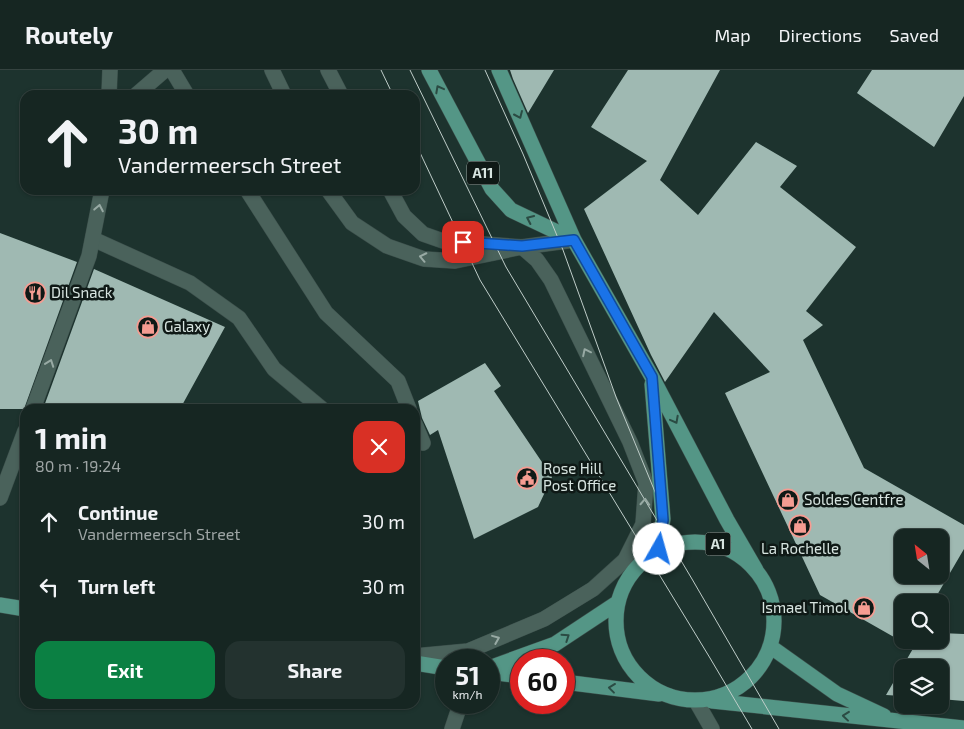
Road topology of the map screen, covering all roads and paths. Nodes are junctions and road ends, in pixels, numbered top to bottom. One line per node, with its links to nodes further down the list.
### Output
1 (110, 70): 8 (street)
2 (165, 70): 9 (street)
3 (172, 70): 10 (street)
4 (272, 70): 11 (street)
5 (328, 70): 12 (street)
6 (429, 70): 18 (main road, A11, one-way to 6)
7 (499, 70): 18 (main road, one-way to 18)
8 (108, 90)
9 (142, 90)
10 (185, 90)
11 (282, 90)
12 (338, 90)
13 (101, 195): 17 (street, one-way to 13)
14 (250, 195): 23 (street)
15 (332, 195): 19 (street, one-way to 15)
16 (393, 195): 19 (street)
17 (93, 239): 21 (street, one-way to 17); 22 (street)
18 (574, 240): 19 (street); 20 (main road)
19 (522, 246): 32 (street, one-way to 19)
20 (652, 377): 26 (main road); 27 (main road, one-way to 27)
21 (35, 404)
22 (316, 404)
23 (407, 404)
24 (20, 444): 25 (street)
25 (0, 498)
26 (659, 549): 27 (main road, A1); 28 (main road, A1)
27 (756, 570): 31 (main road, A1)
28 (617, 603): 34 (main road, one-way to 28); 37 (main road, A1)
29 (0, 605): 30 (main road)
30 (20, 607)
31 (771, 647): 38 (main road, A1); 40 (main road, A1)
32 (420, 656)
33 (420, 663): 35 (main road)
34 (500, 664)
35 (435, 666)
36 (575, 683): 37 (main road, A1, one-way to 36)
37 (661, 694): 38 (main road, A1)
38 (701, 701): 40 (main road, A1, one-way to 38); 43 (street)
39 (456, 714): 42 (street)
40 (894, 721): 41 (main road, A1)
41 (964, 728)
42 (452, 729)
43 (712, 729)

